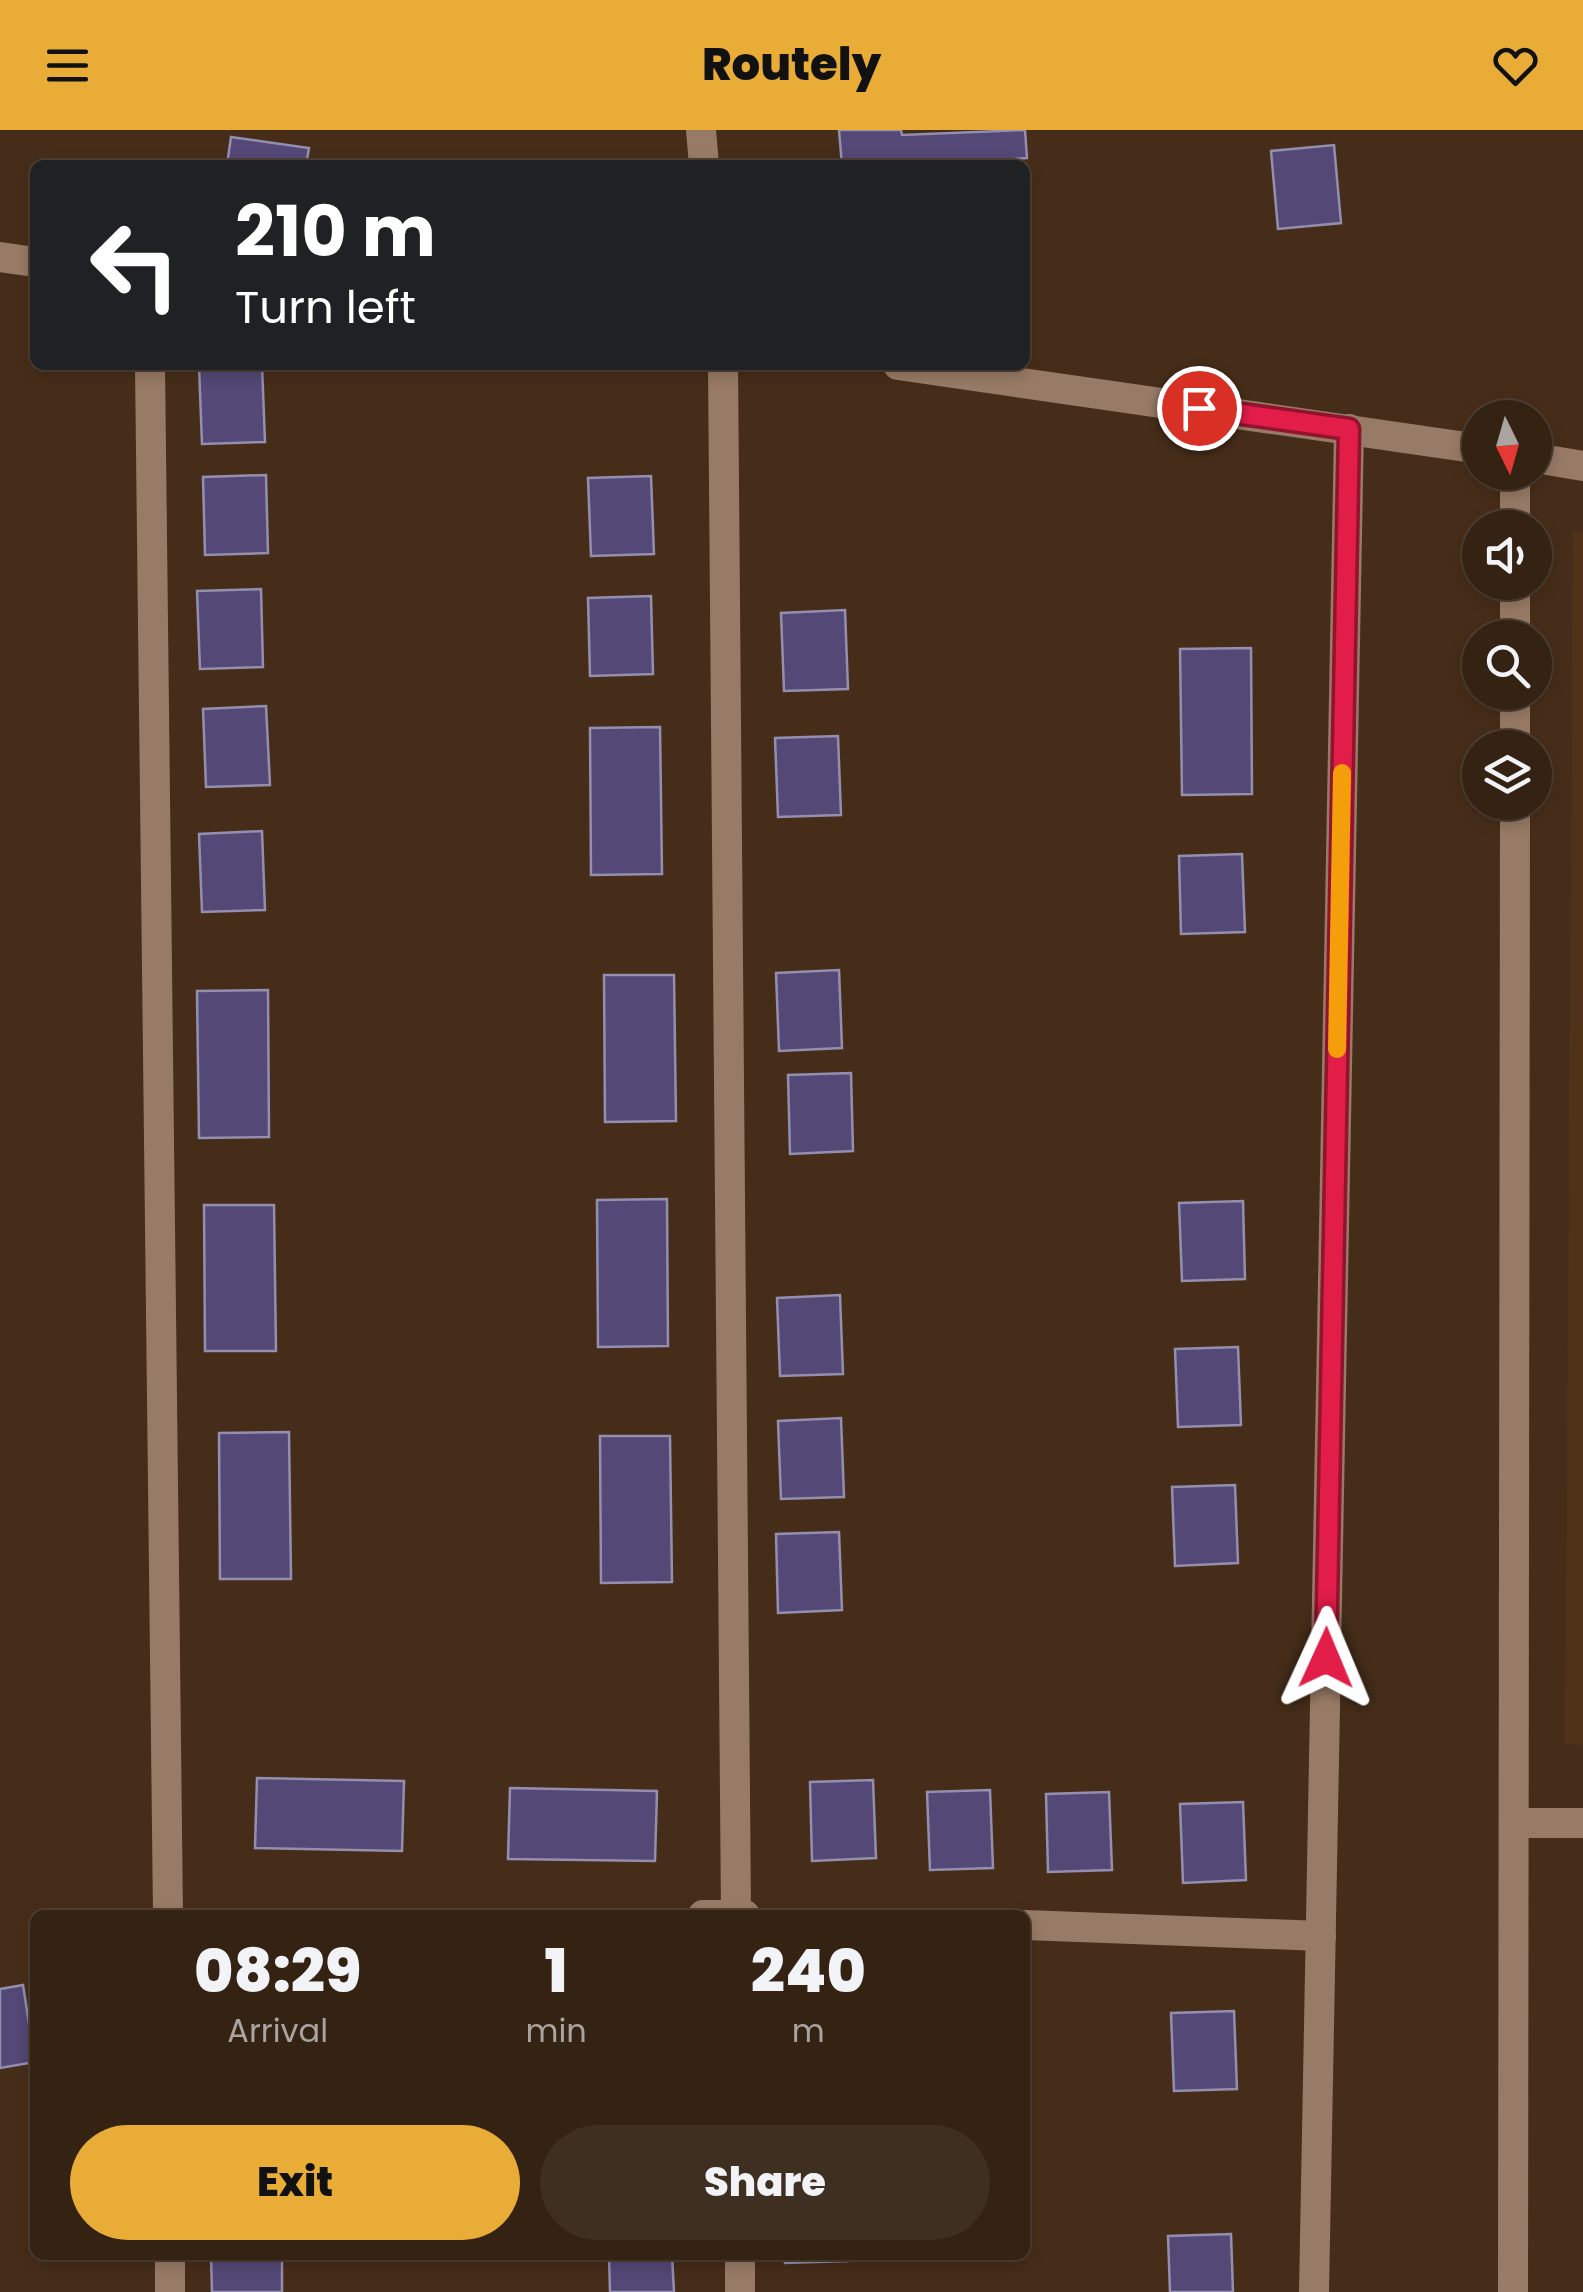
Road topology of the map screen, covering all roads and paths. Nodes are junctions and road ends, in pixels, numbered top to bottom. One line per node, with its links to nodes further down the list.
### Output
1 (701, 130): 2 (street)
2 (704, 160)
3 (0, 257): 4 (street)
4 (30, 261)
5 (150, 370): 15 (street)
6 (723, 370): 16 (street)
7 (933, 370): 8 (street)
8 (1349, 429): 9 (street); 18 (street)
9 (1462, 446)
10 (1552, 461): 11 (street)
11 (1583, 466)
12 (1515, 820): 13 (street)
13 (1514, 1822): 14 (street); 24 (street)
14 (1583, 1822)
15 (168, 1910)
16 (736, 1910)
17 (1030, 1925): 18 (street)
18 (1321, 1936): 23 (street)
19 (170, 2260): 21 (street)
20 (740, 2260): 22 (street)
21 (170, 2292)
22 (740, 2292)
23 (1314, 2292)
24 (1514, 2292)

